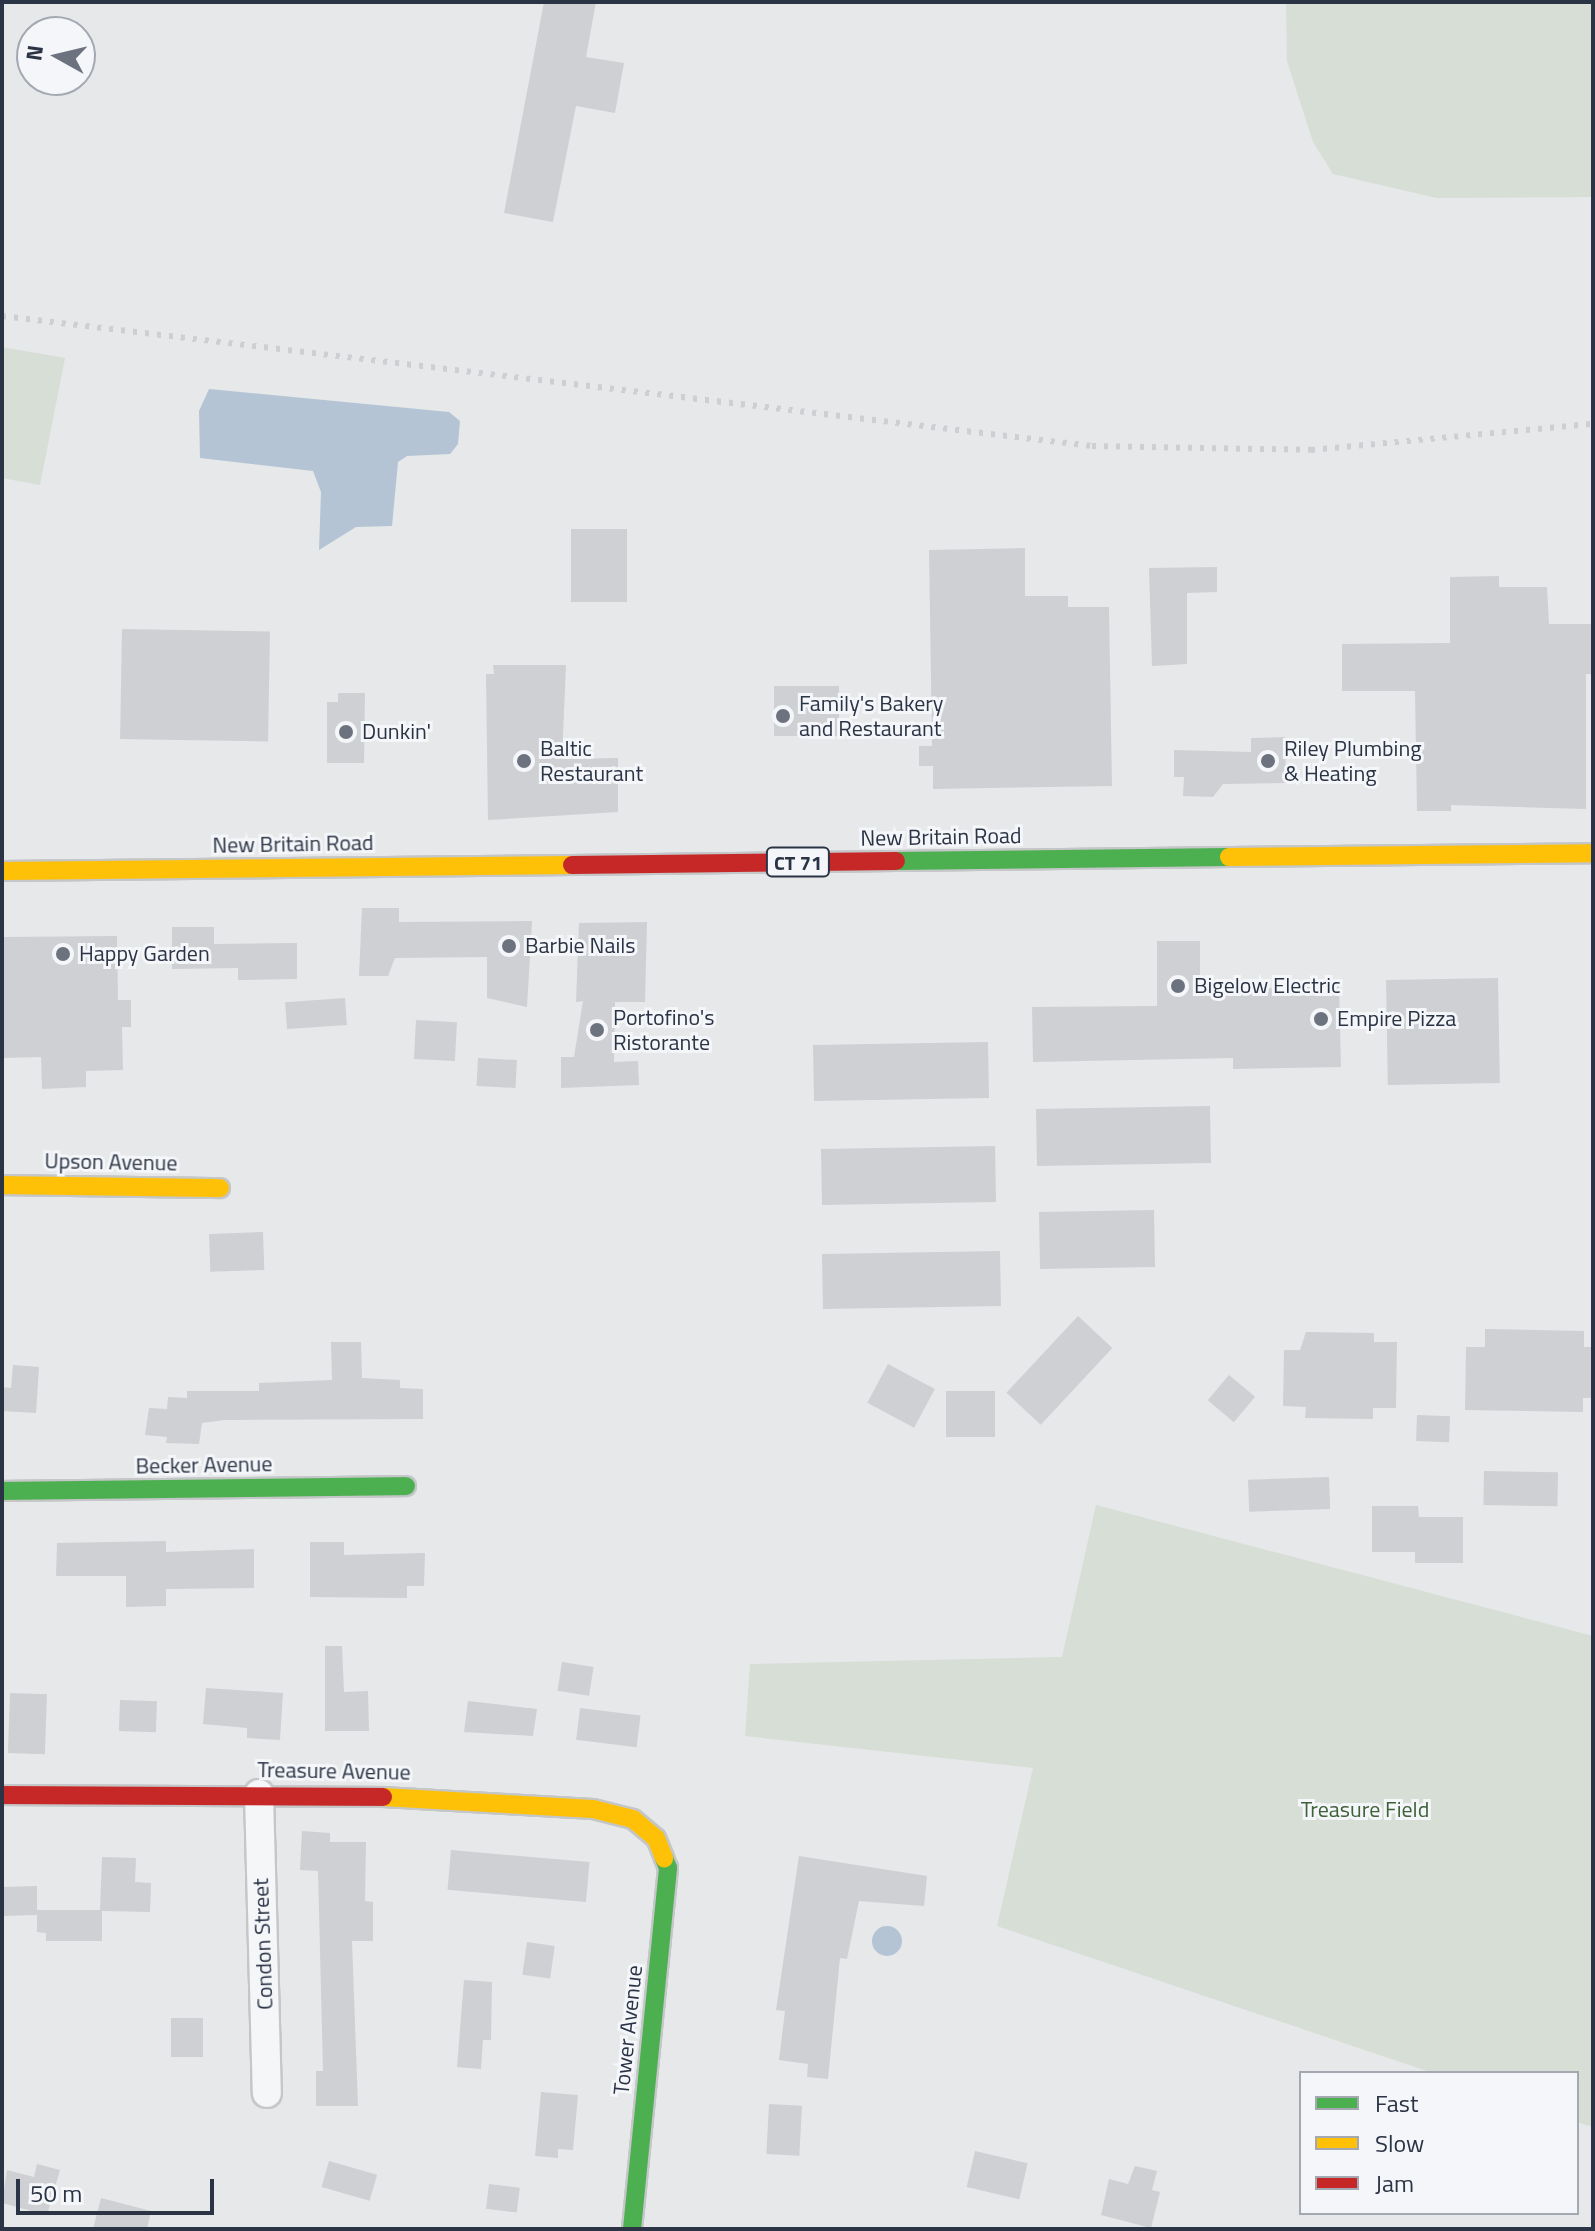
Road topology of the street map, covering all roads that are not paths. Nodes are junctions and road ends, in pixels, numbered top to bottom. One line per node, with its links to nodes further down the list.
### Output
1 (1593, 853): 2 (street, New Britain Road / CT 71)
2 (2, 871)
3 (2, 1185): 4 (street, Upson Avenue)
4 (220, 1188)
5 (406, 1486): 6 (street, Becker Avenue)
6 (2, 1491)
7 (259, 1794): 8 (street, Treasure Avenue); 9 (street, Treasure Avenue); 10 (street, Condon Street)
8 (2, 1795)
9 (656, 1838): 11 (street, Tower Avenue)
10 (267, 2093)
11 (632, 2229)

